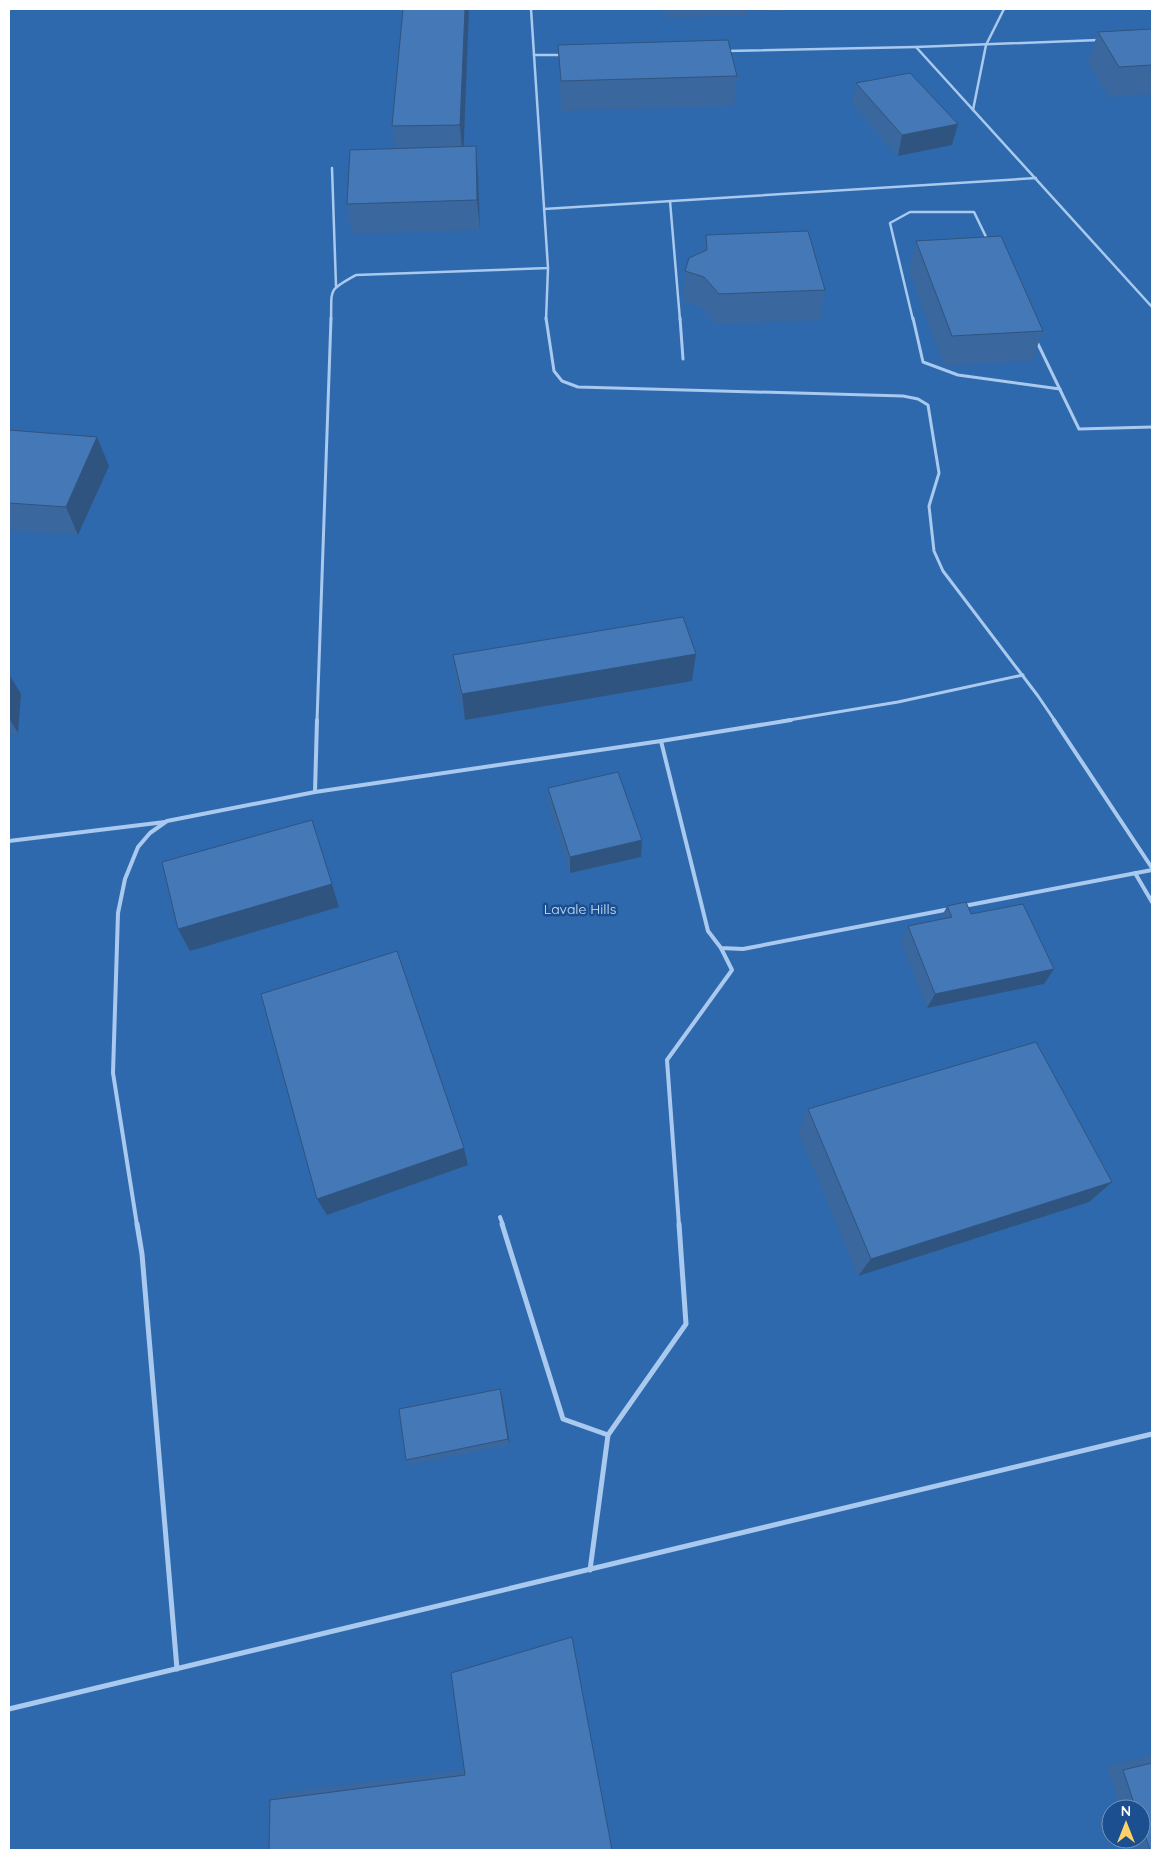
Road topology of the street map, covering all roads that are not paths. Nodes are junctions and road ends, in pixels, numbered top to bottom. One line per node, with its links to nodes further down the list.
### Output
1 (532, 9): 8 (lane)
2 (1004, 9): 4 (lane)
3 (1103, 40): 4 (lane)
4 (986, 45): 5 (lane); 9 (lane)
5 (916, 46): 6 (lane); 9 (lane)
6 (720, 51)
7 (564, 55): 8 (lane)
8 (534, 56): 13 (lane)
9 (973, 110): 11 (lane)
10 (332, 168): 16 (lane)
11 (1036, 178): 12 (lane); 17 (lane)
12 (670, 201): 13 (lane); 19 (lane)
13 (544, 209): 15 (lane)
14 (991, 247): 20 (lane)
15 (548, 268): 16 (lane); 22 (lane)
16 (336, 286): 24 (lane)
17 (1152, 307)
18 (1034, 336): 20 (lane)
19 (683, 359)
20 (1060, 390): 21 (lane)
21 (1152, 427)
22 (1023, 675): 23 (lane); 27 (lane)
23 (661, 741): 24 (lane); 30 (lane)
24 (314, 792): 25 (lane)
25 (167, 821): 26 (lane); 35 (lane)
26 (9, 841)
27 (1152, 869): 28 (lane)
28 (1135, 873): 29 (lane); 30 (lane)
29 (1152, 902)
30 (721, 948): 33 (lane)
31 (500, 1217): 33 (lane)
32 (1152, 1434): 34 (lane)
33 (608, 1436): 34 (lane)
34 (590, 1570): 35 (lane)
35 (177, 1669): 36 (lane)
36 (9, 1709)

